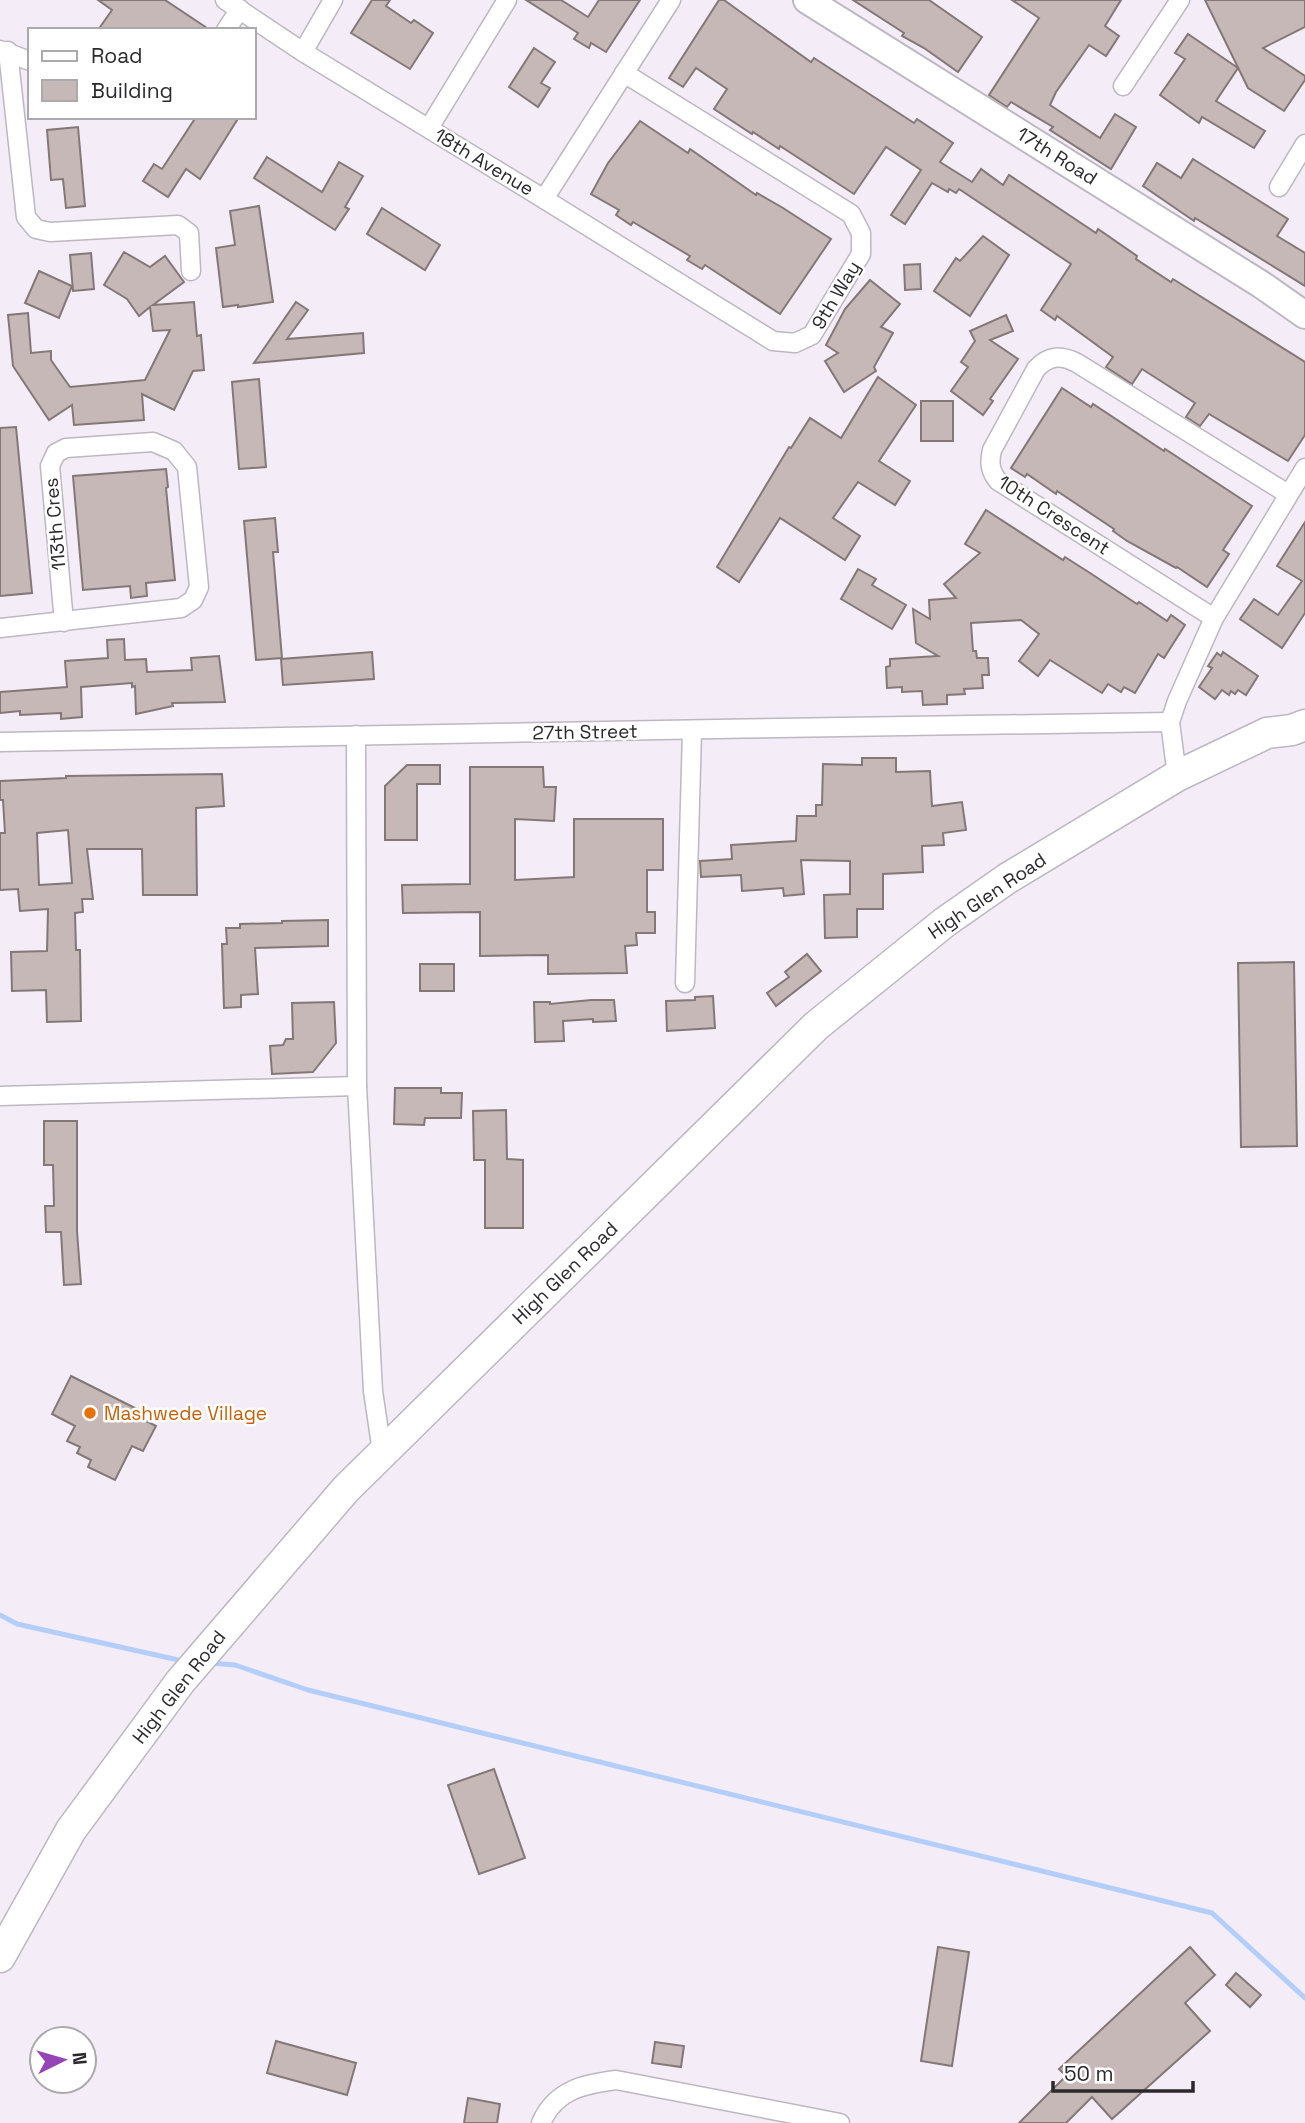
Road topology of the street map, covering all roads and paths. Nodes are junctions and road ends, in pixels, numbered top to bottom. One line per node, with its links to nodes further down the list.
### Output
1 (333, 0): 9 (street)
2 (507, 0): 13 (street)
3 (671, 0): 11 (street, 18th Avenue)
4 (1180, 0): 12 (street)
5 (822, 4): 18 (street, 17th Road)
6 (233, 5): 7 (street); 9 (street, 18th Avenue)
7 (227, 28)
8 (4, 50): 10 (street); 17 (street)
9 (303, 52): 13 (street, 18th Avenue)
10 (28, 60)
11 (624, 73): 16 (street, 18th Avenue); 16 (street, 9th Way)
12 (1123, 86)
13 (429, 128): 16 (street, 18th Avenue)
14 (1305, 144): 15 (street)
15 (1279, 187)
16 (544, 199)
17 (191, 271)
18 (1305, 315)
19 (1305, 468): 20 (street)
20 (1288, 494): 21 (street); 21 (street, 10th Crescent)
21 (1214, 618): 25 (street)
22 (64, 622): 22 (street, 113th Cres); 23 (street)
23 (0, 628)
24 (1305, 705): 28 (main road, High Glen Road)
25 (1170, 722): 27 (street, 27th Street); 31 (street)
26 (1305, 725): 28 (main road, High Glen Road)
27 (692, 731): 29 (street, 27th Street); 32 (street)
28 (1267, 733): 31 (main road, High Glen Road)
29 (356, 735): 30 (street, 27th Street); 33 (street)
30 (0, 742)
31 (1177, 776): 35 (main road, High Glen Road)
32 (685, 983)
33 (357, 1086): 34 (street); 35 (street)
34 (0, 1096)
35 (382, 1452): 36 (main road, High Glen Road)
36 (0, 1957)
37 (541, 2123): 38 (street)
38 (840, 2123)

